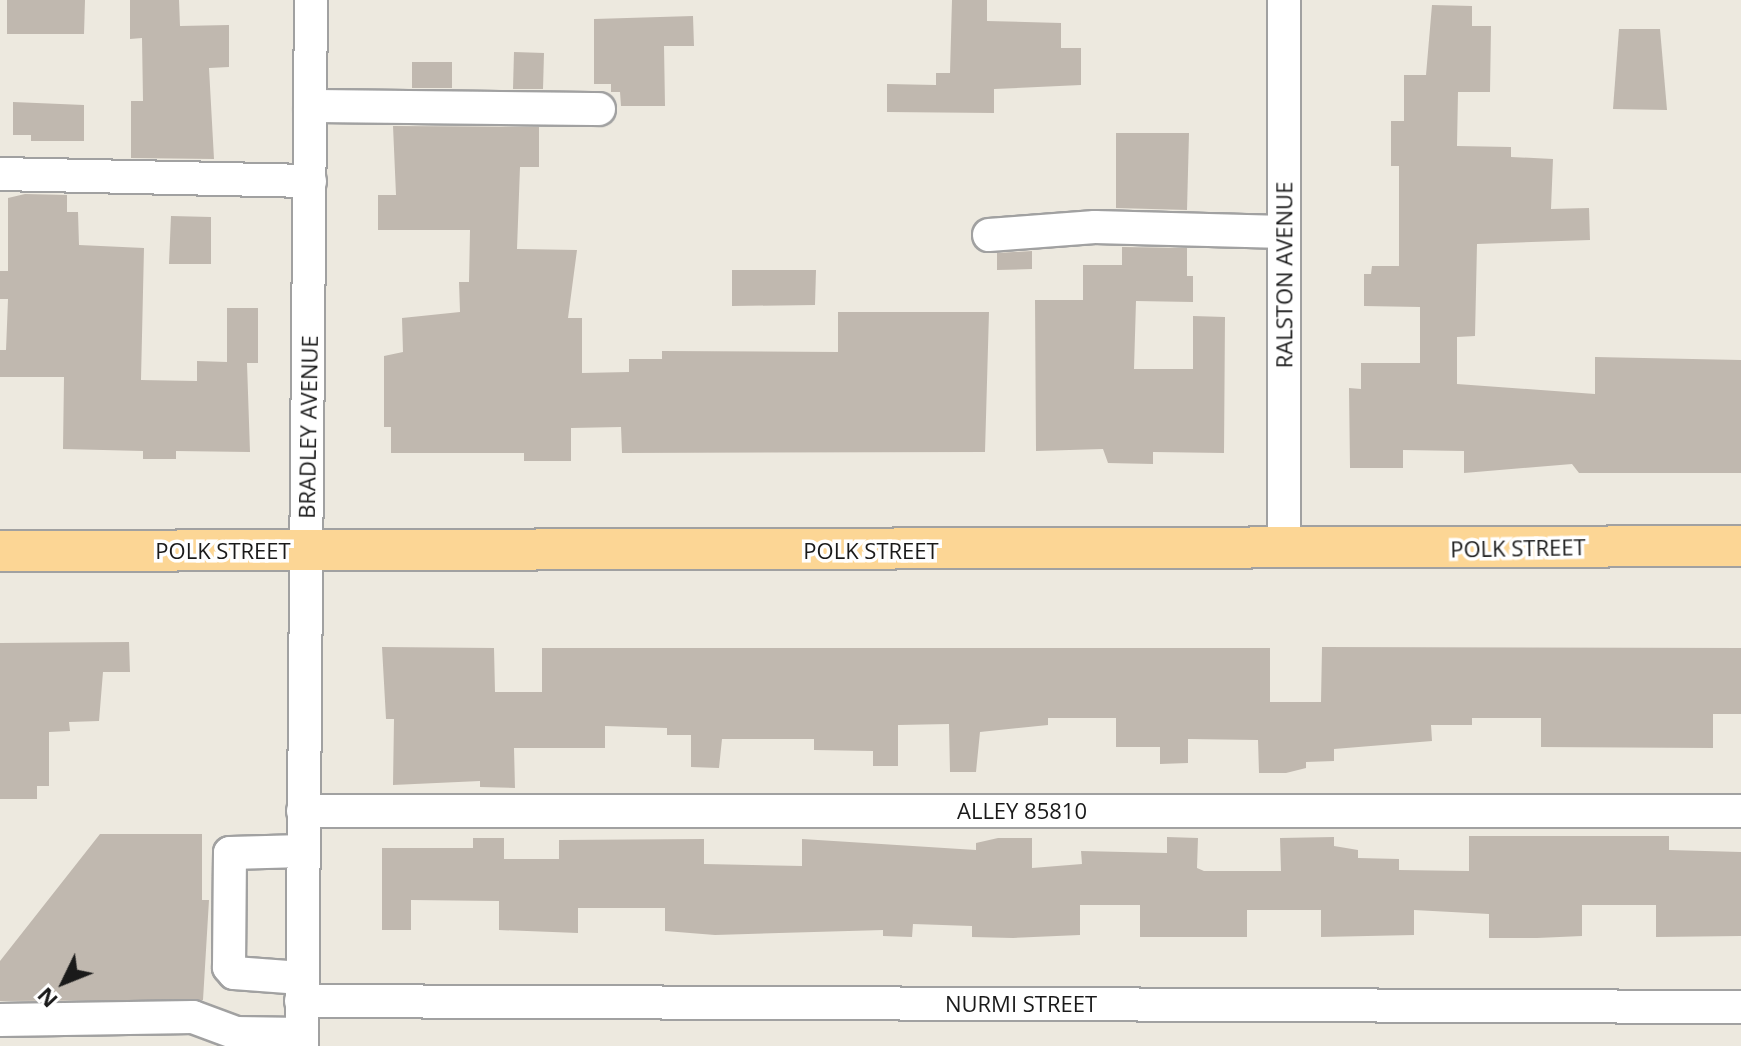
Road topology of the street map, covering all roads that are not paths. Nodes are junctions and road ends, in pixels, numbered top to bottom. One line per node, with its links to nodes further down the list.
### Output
1 (311, 0): 3 (street, BRADLEY AVENUE)
2 (1284, 0): 7 (street, RALSTON AVENUE)
3 (310, 106): 4 (street); 6 (street, BRADLEY AVENUE)
4 (599, 109)
5 (0, 174): 6 (street)
6 (310, 181): 12 (street, BRADLEY AVENUE)
7 (1284, 232): 8 (street); 10 (street, RALSTON AVENUE)
8 (989, 235)
9 (1741, 546): 10 (main road, POLK STREET)
10 (1284, 550): 12 (main road, POLK STREET)
11 (0, 551): 12 (main road, POLK STREET)
12 (306, 552): 13 (street, BRADLEY AVENUE)
13 (303, 811): 14 (street, ALLEY 85810); 15 (street, BRADLEY AVENUE)
14 (1741, 811)
15 (303, 851): 16 (street, BRADLEY AVENUE); 16 (street, NURMI STREET)
16 (301, 990): 17 (street, NURMI STREET); 20 (street, BRADLEY AVENUE)
17 (1741, 1007)
18 (0, 1020): 19 (street)
19 (236, 1039): 20 (street)
20 (302, 1040)

